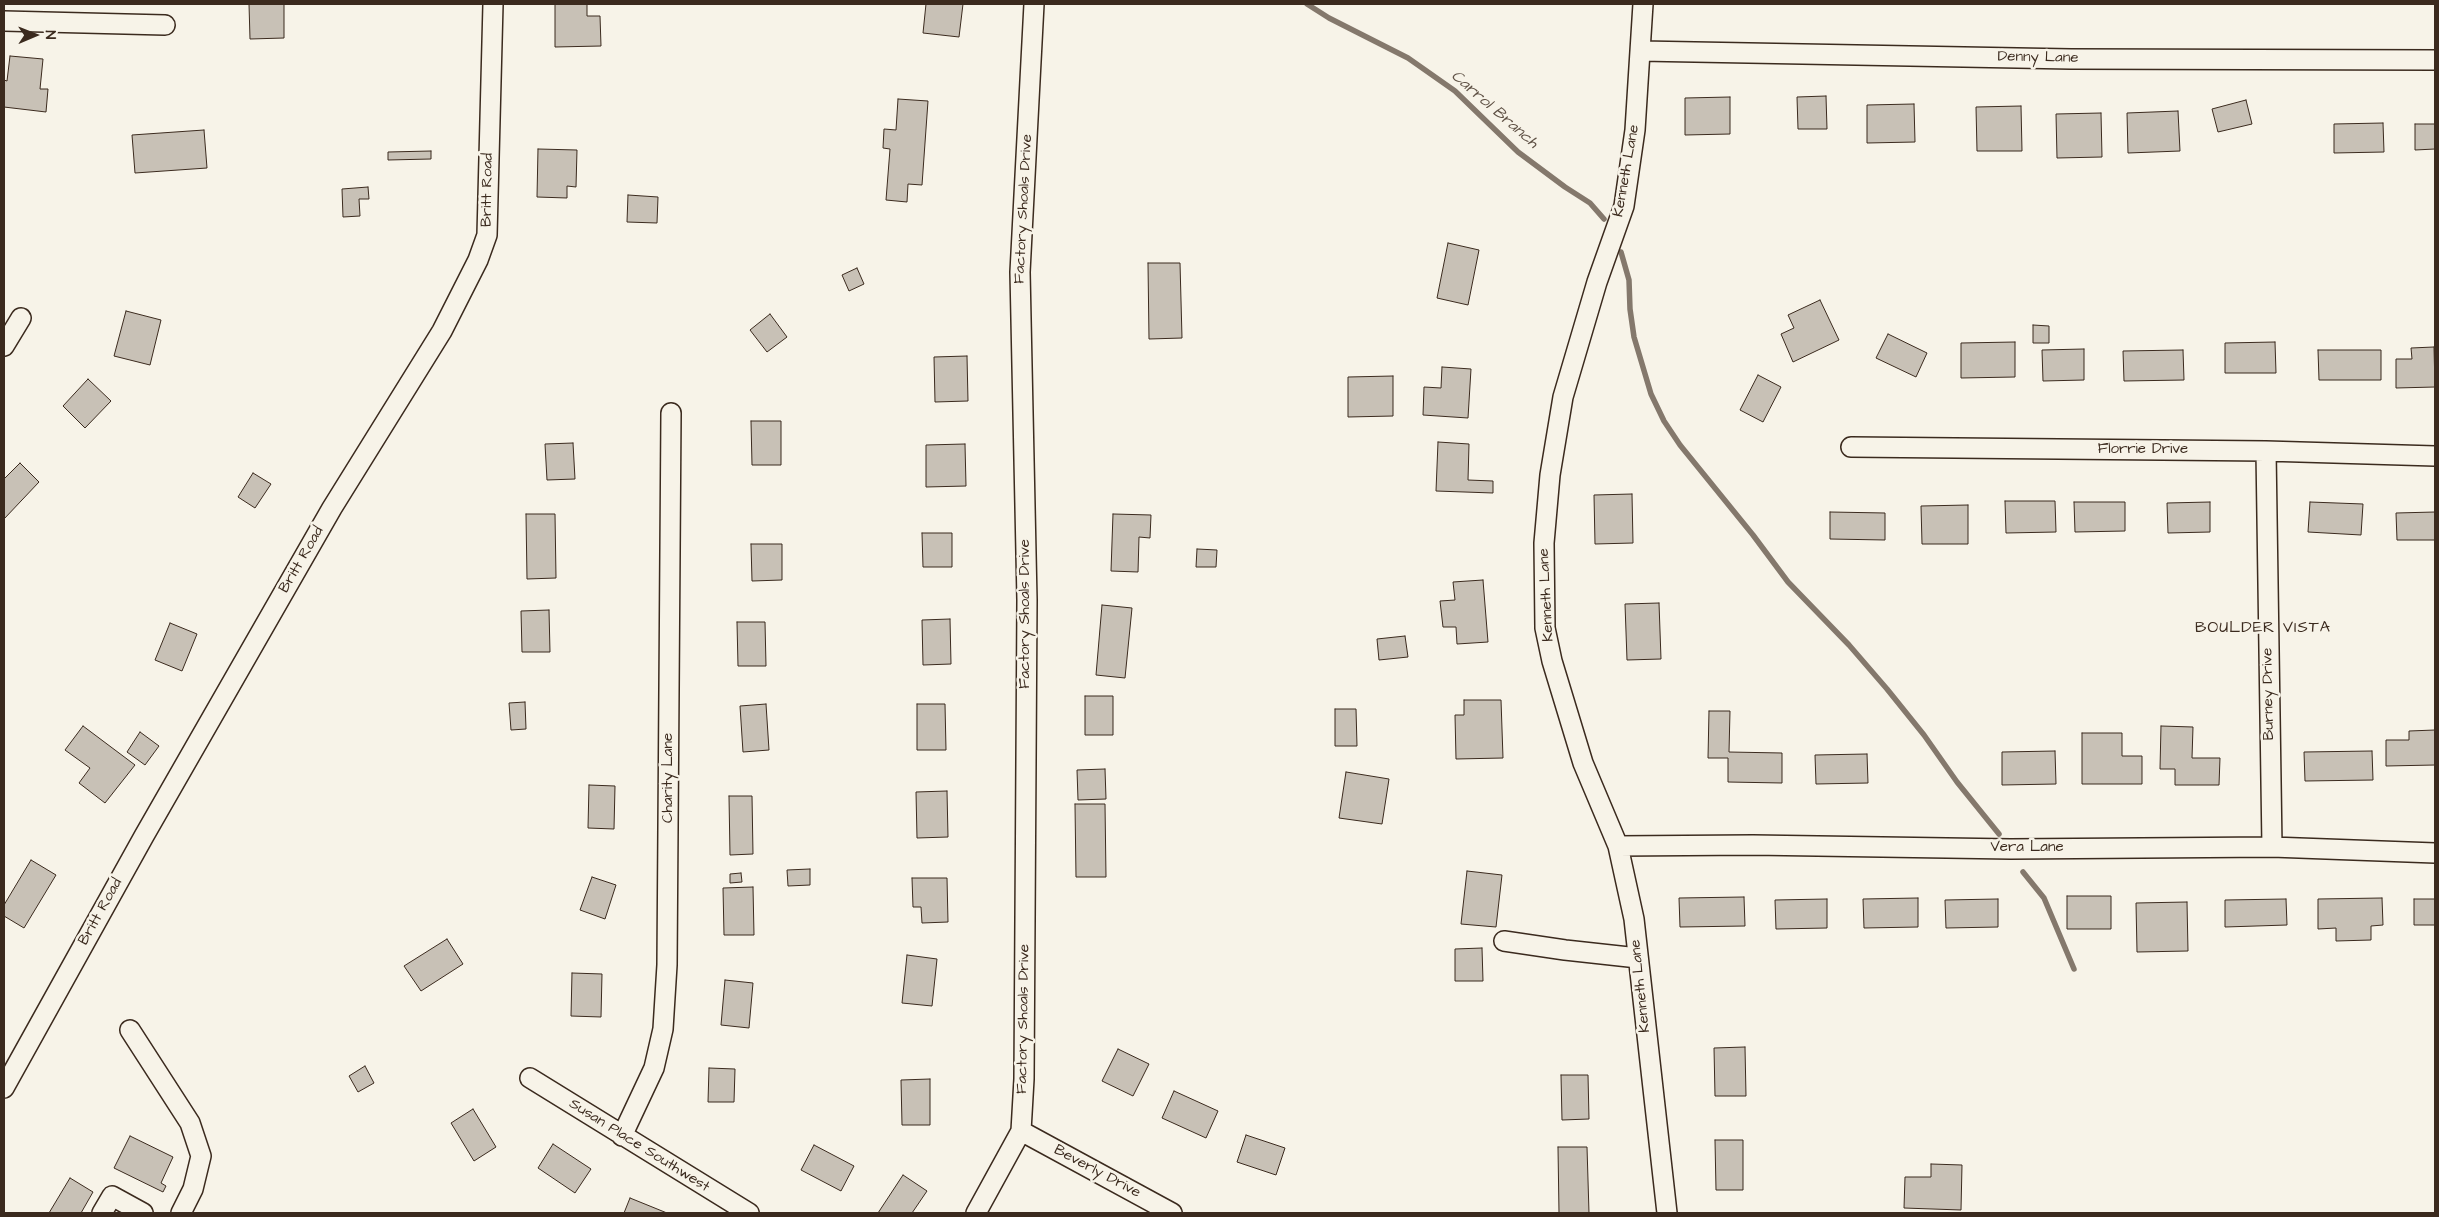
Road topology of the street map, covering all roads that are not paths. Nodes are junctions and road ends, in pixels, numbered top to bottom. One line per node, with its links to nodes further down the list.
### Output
1 (493, 4): 21 (street, Britt Road)
2 (1034, 4): 22 (street, Factory Shoals Drive)
3 (1643, 4): 6 (street, Kenneth Lane)
4 (4, 21): 5 (street)
5 (165, 26)
6 (1641, 51): 7 (street, Denny Lane); 14 (street, Kenneth Lane)
7 (2435, 60)
8 (21, 318): 9 (street)
9 (4, 346)
10 (671, 413): 23 (street, Charity Lane)
11 (1851, 447): 12 (street, Florrie Drive)
12 (2266, 451): 13 (street, Florrie Drive); 15 (street, Burney Drive)
13 (2435, 456)
14 (1618, 846): 15 (street, Vera Lane); 18 (street, Kenneth Lane)
15 (2272, 847): 16 (street, Vera Lane)
16 (2435, 853)
17 (1504, 941): 18 (street)
18 (1638, 958): 30 (street, Kenneth Lane)
19 (130, 1030): 26 (street)
20 (530, 1078): 23 (street, Susan Place Southwest)
21 (4, 1088)
22 (1021, 1131): 28 (street, Factory Shoals Drive); 29 (street, Beverly Drive)
23 (622, 1136): 27 (street, Susan Place Southwest)
24 (102, 1213): 25 (street)
25 (143, 1213)
26 (181, 1213)
27 (749, 1213)
28 (976, 1213)
29 (1172, 1213)
30 (1666, 1213)

